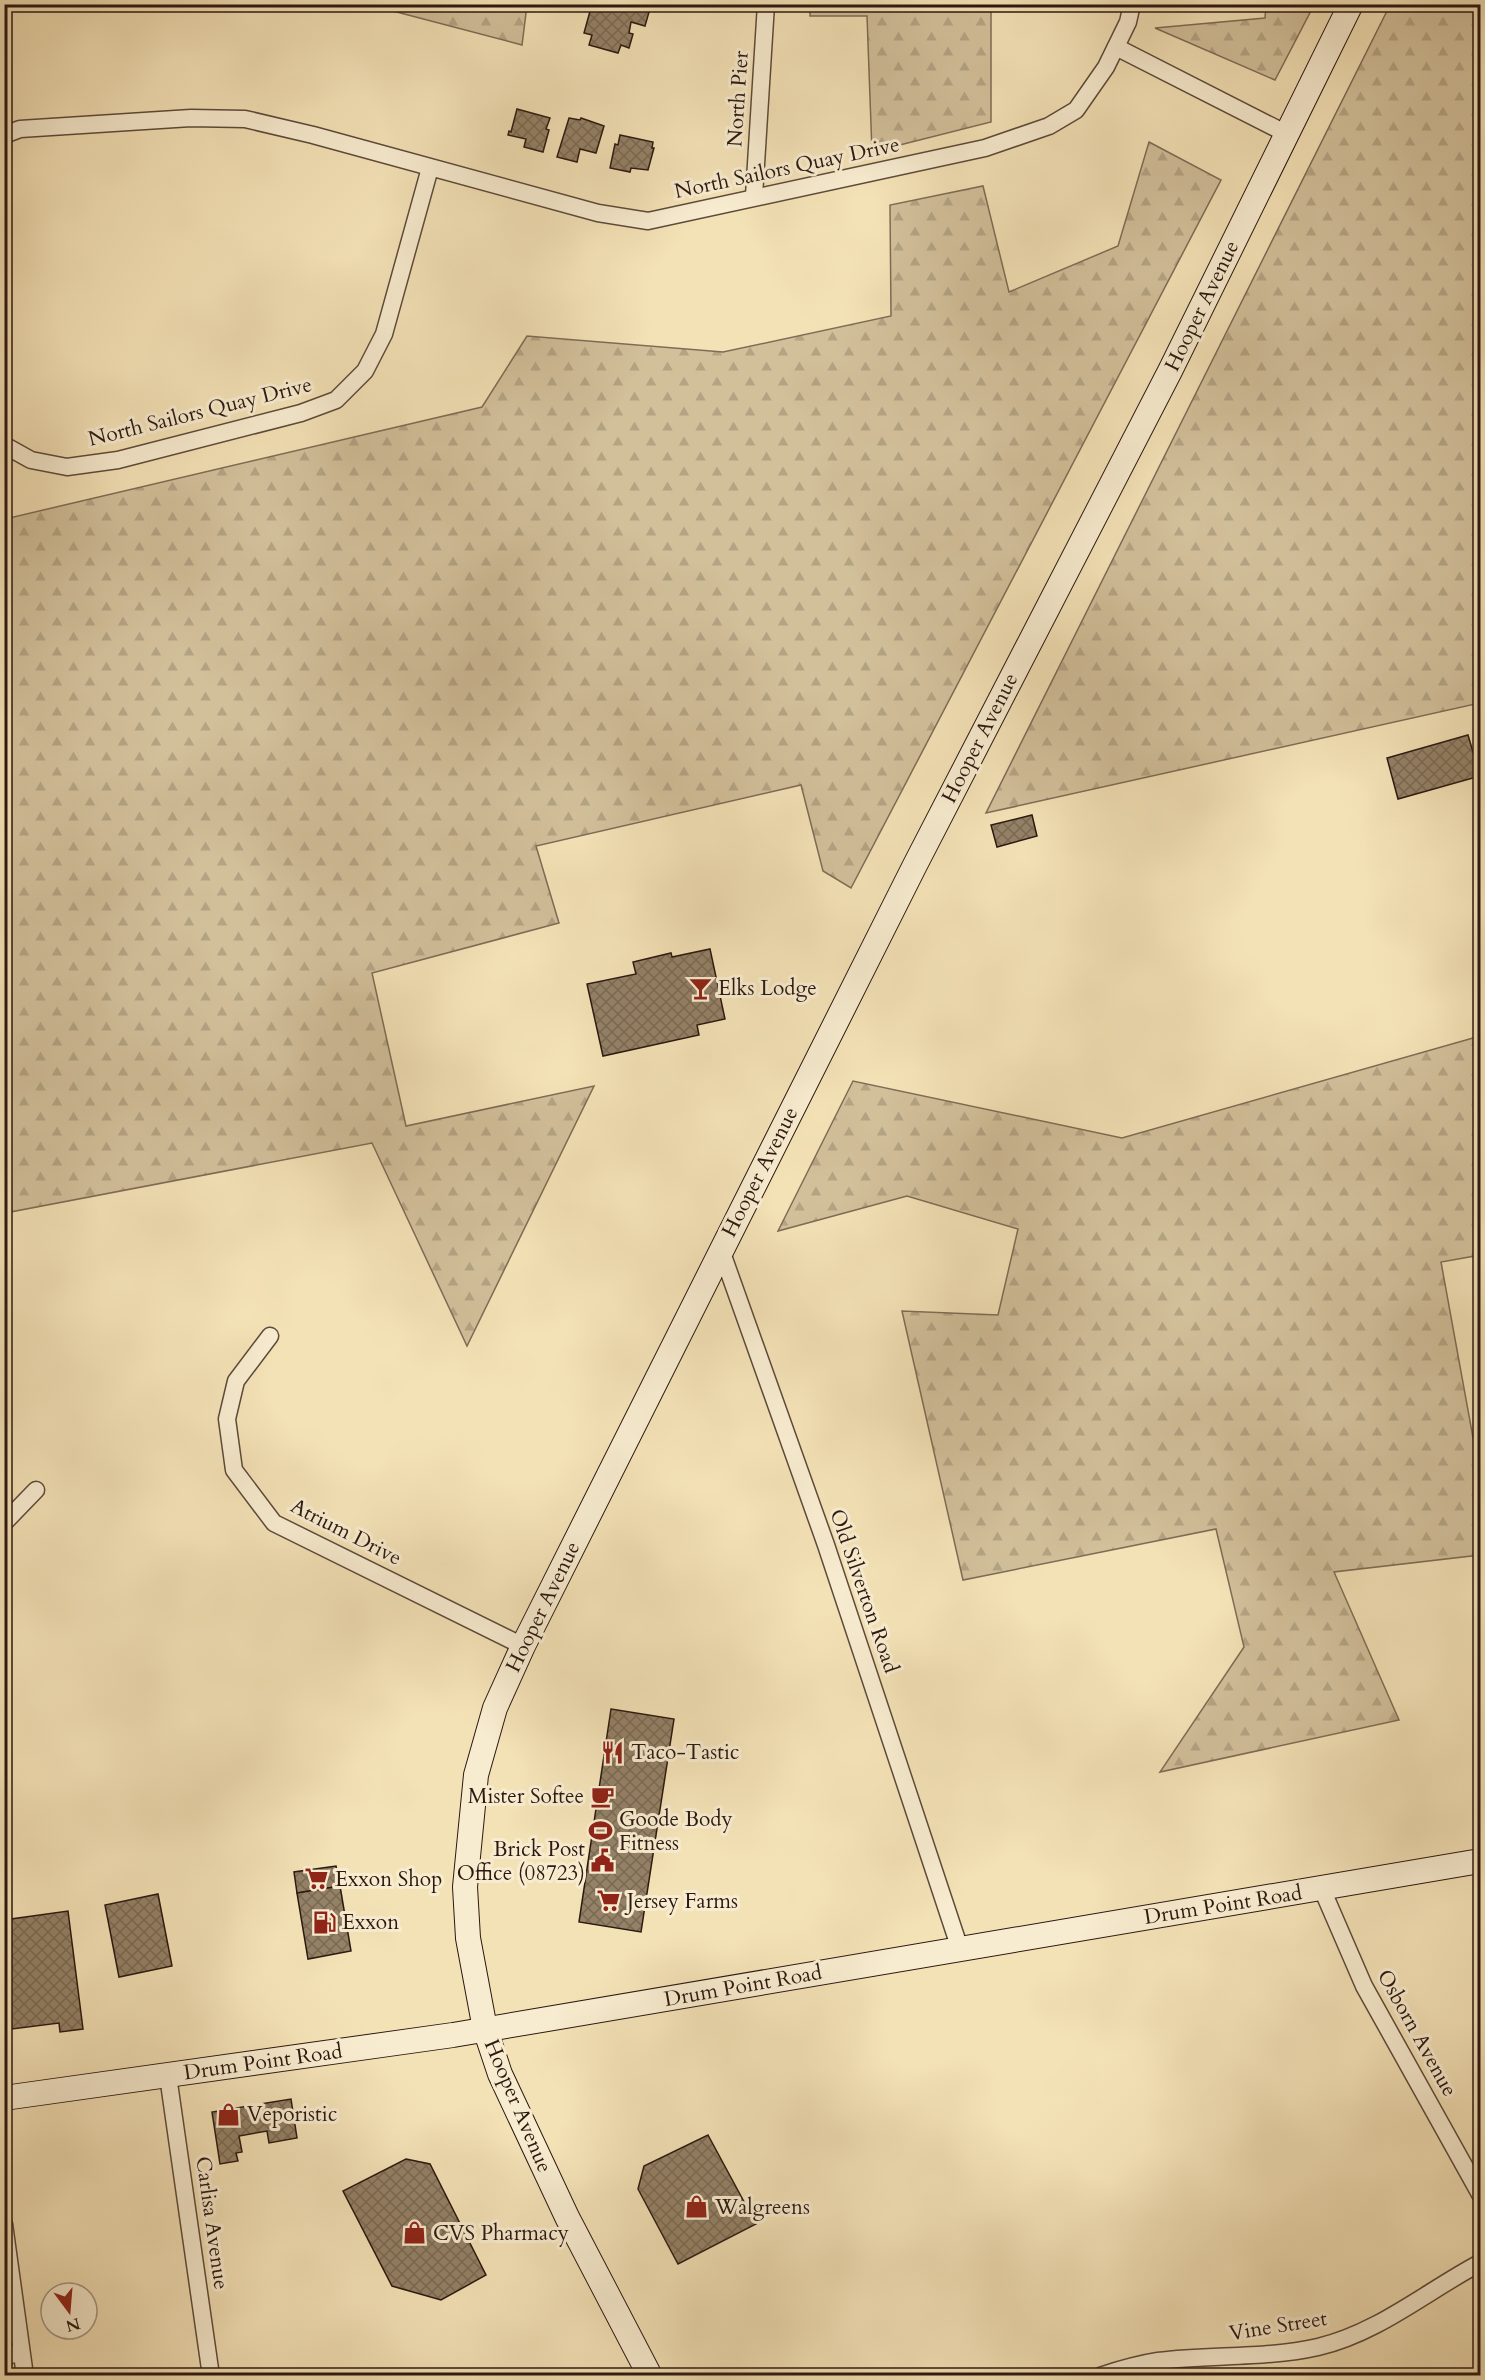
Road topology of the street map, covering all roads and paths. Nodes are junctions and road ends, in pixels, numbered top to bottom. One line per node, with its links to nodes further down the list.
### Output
1 (766, 4): 8 (street, North Pier)
2 (1132, 4): 4 (street, North Sailors Quay Drive)
3 (1351, 4): 5 (main road, Hooper Avenue)
4 (1116, 47): 5 (street); 8 (street, North Sailors Quay Drive)
5 (1287, 134): 10 (main road, Hooper Avenue)
6 (4, 135): 7 (street, North Sailors Quay Drive)
7 (430, 168): 8 (street, North Sailors Quay Drive); 9 (street, North Sailors Quay Drive)
8 (754, 196)
9 (4, 445)
10 (721, 1250): 14 (main road, Hooper Avenue); 17 (street, Old Silverton Road)
11 (270, 1335): 14 (street, Atrium Drive)
12 (36, 1490): 13 (street)
13 (4, 1523)
14 (523, 1646): 18 (main road, Hooper Avenue)
15 (1480, 1862): 16 (main road, Drum Point Road)
16 (1322, 1889): 17 (main road, Drum Point Road); 21 (street, Osborn Avenue)
17 (960, 1949): 18 (main road, Drum Point Road)
18 (485, 2029): 19 (main road, Drum Point Road); 28 (main road, Hooper Avenue)
19 (168, 2076): 20 (main road, Drum Point Road); 27 (street, Carlisa Avenue)
20 (4, 2098)
21 (1480, 2194)
22 (4, 2224): 24 (street)
23 (1480, 2263): 29 (street, Vine Street)
24 (21, 2352): 25 (street); 26 (street)
25 (4, 2357)
26 (25, 2376)
27 (212, 2376)
28 (650, 2376)
29 (1100, 2376)

